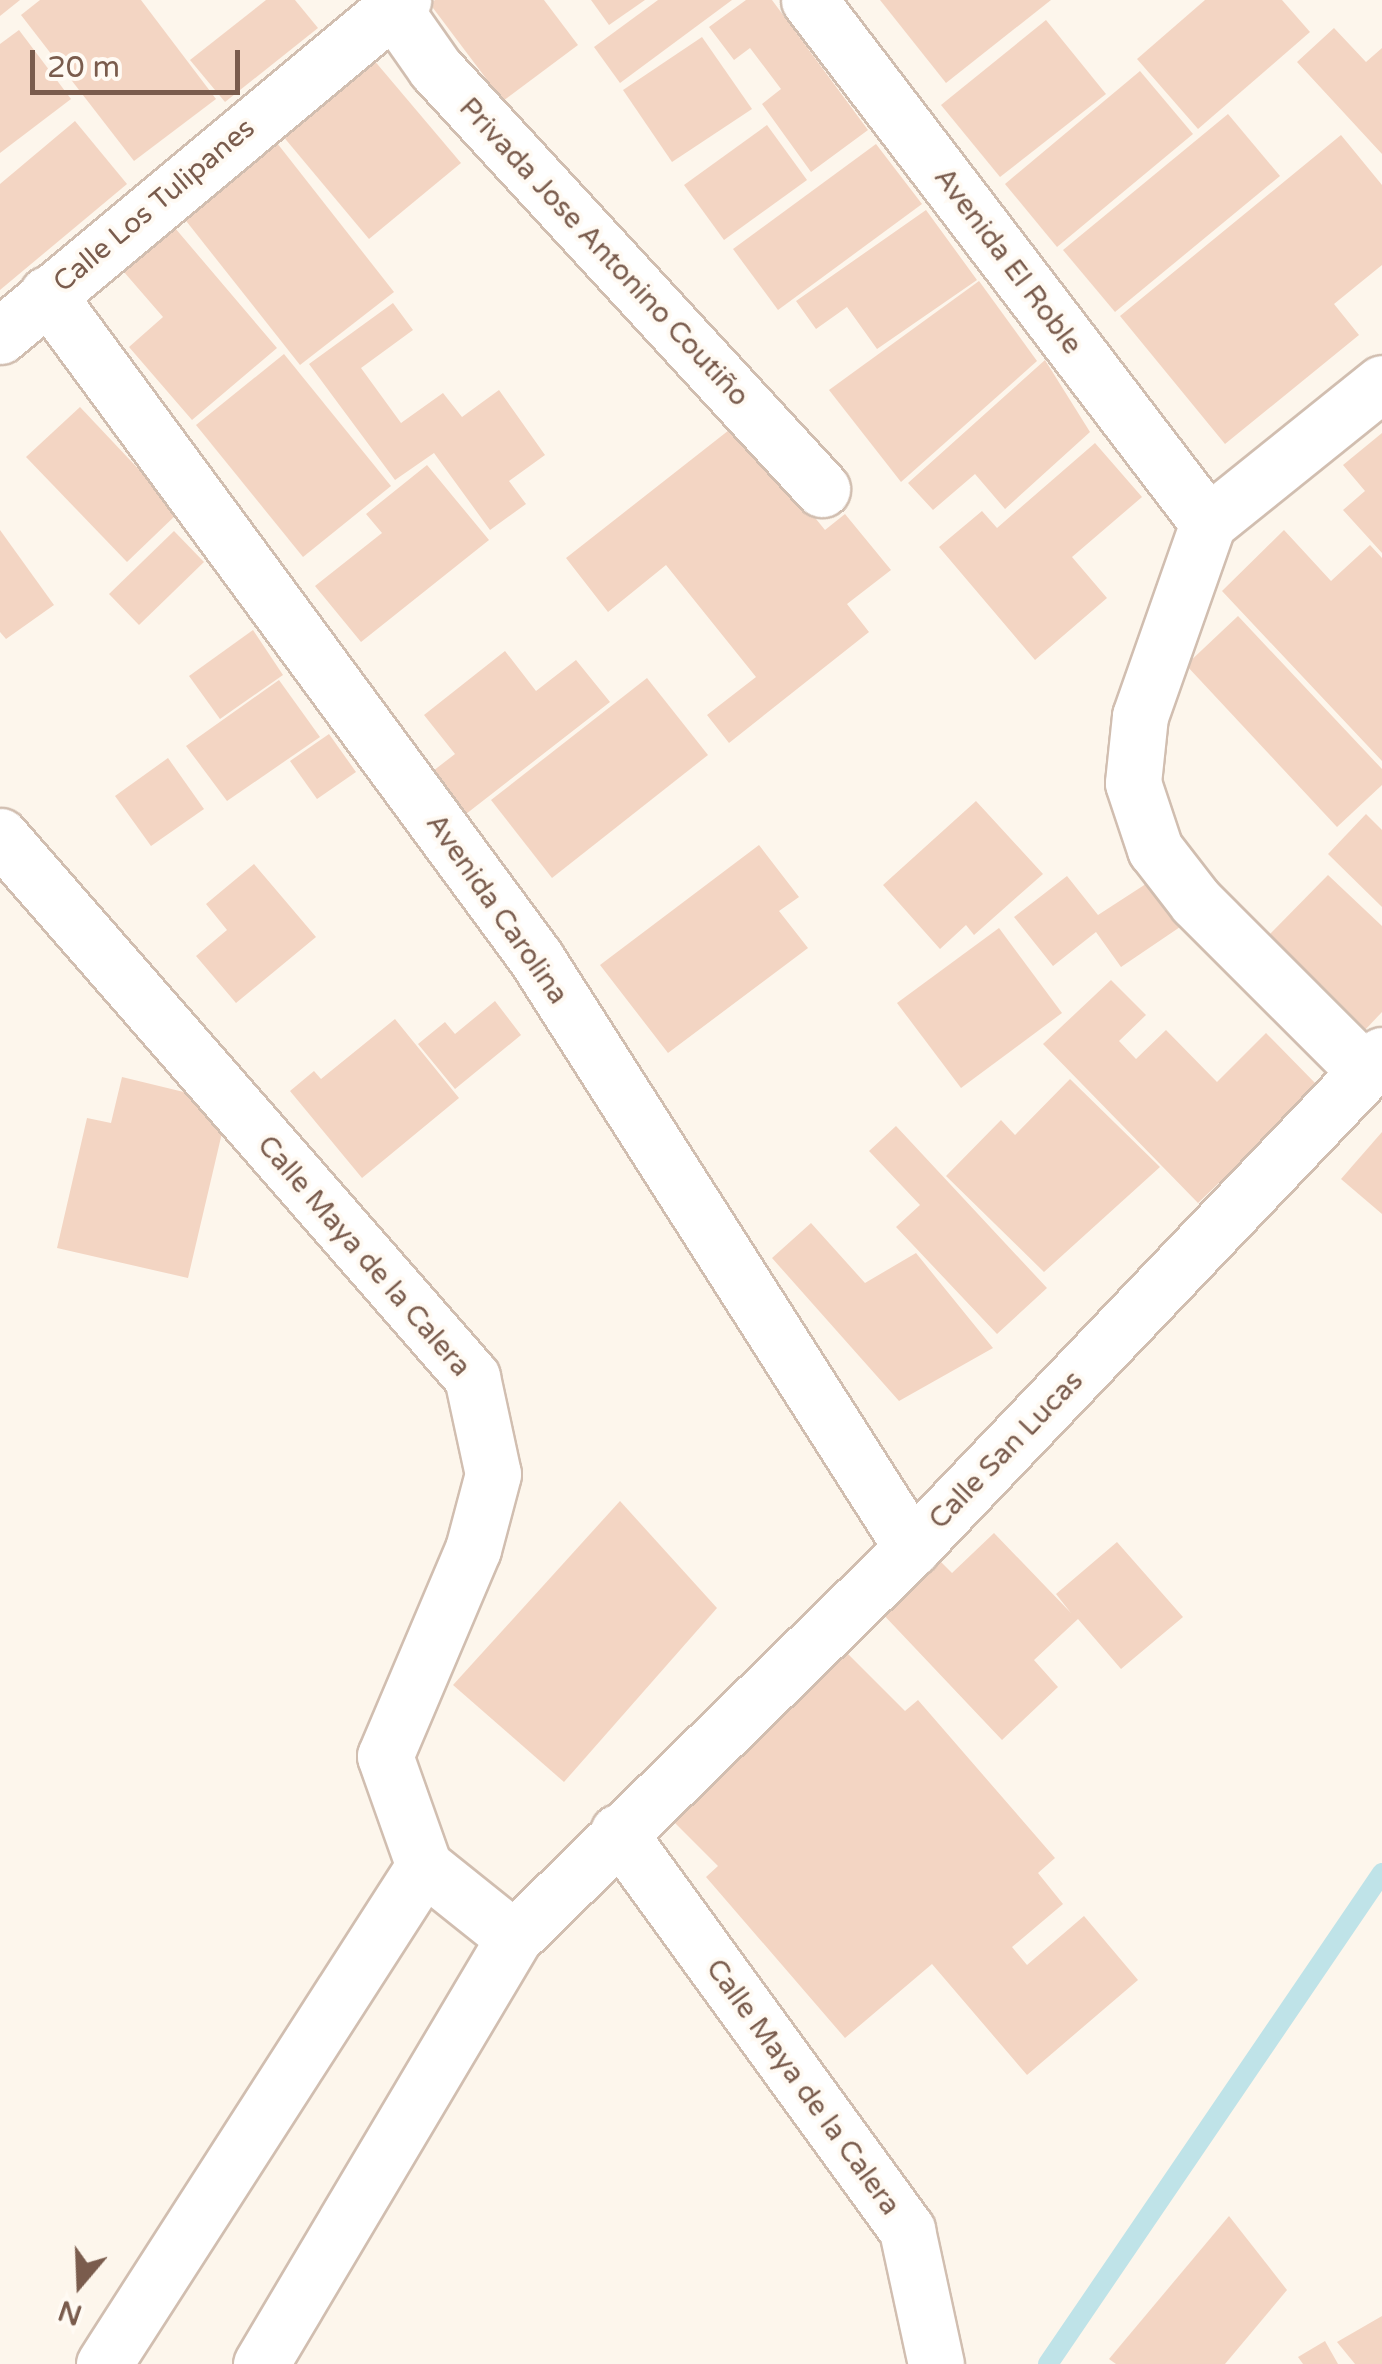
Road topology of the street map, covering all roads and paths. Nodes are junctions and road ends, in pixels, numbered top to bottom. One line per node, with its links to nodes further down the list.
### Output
1 (809, 0): 7 (street, Avenida El Roble)
2 (398, 4): 3 (street, Calle Los Tulipanes); 6 (street, Privada Jose Antonino Coutiño)
3 (47, 294): 4 (street, Calle Los Tulipanes); 10 (street, Avenida Carolina)
4 (0, 336)
5 (1382, 383): 7 (street)
6 (822, 489)
7 (1208, 522): 9 (street)
8 (0, 836): 12 (street, Calle Maya de la Calera)
9 (1374, 1064): 10 (street, Calle San Lucas)
10 (912, 1548): 11 (street, Calle San Lucas)
11 (618, 1832): 13 (street, Calle San Lucas); 16 (street, Calle Maya de la Calera)
12 (424, 1866): 13 (street); 14 (street)
13 (514, 1938): 15 (street, Calle San Lucas)
14 (104, 2364)
15 (261, 2364)
16 (936, 2364)

